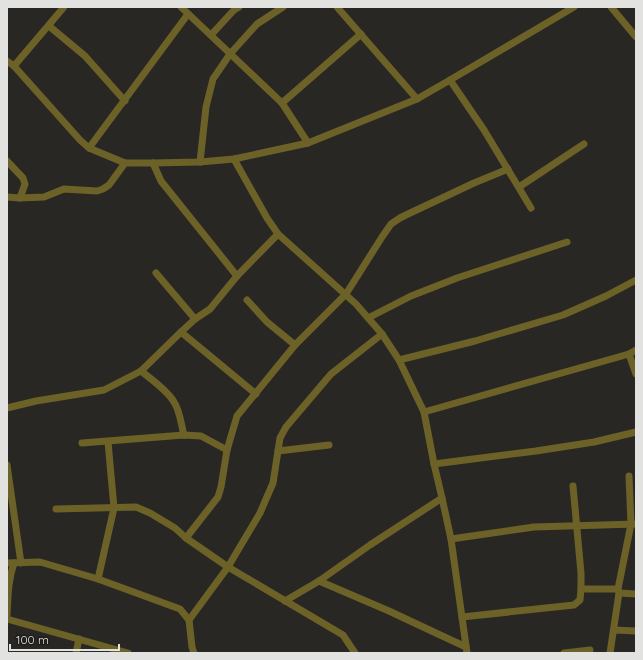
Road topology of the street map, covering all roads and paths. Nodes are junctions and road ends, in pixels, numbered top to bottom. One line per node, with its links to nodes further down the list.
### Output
1 (64, 7): 9 (street)
2 (181, 7): 8 (street)
3 (239, 7): 11 (street)
4 (283, 7): 13 (street)
5 (337, 7): 10 (street)
6 (574, 7): 16 (street)
7 (611, 7): 12 (street)
8 (188, 14): 11 (street); 18 (street)
9 (49, 26): 15 (street); 18 (street)
10 (361, 34): 17 (street); 19 (street)
11 (211, 35): 13 (street)
12 (636, 37)
13 (230, 54): 19 (street); 25 (street)
14 (7, 61): 15 (street)
15 (14, 66): 22 (street)
16 (450, 80): 17 (street); 28 (street)
17 (417, 99): 20 (street)
18 (125, 100): 22 (street)
19 (282, 104): 20 (street)
20 (308, 143): 23 (street)
21 (584, 144): 29 (street)
22 (89, 148): 26 (street)
23 (234, 159): 25 (street); 33 (street)
24 (7, 161): 31 (street)
25 (200, 162): 27 (street)
26 (125, 163): 27 (street); 31 (street)
27 (153, 163): 36 (street)
28 (508, 169): 29 (street); 38 (street)
29 (518, 187): 32 (street)
30 (7, 197): 31 (street)
31 (20, 198)
32 (531, 208)
33 (278, 234): 36 (street); 38 (street)
34 (567, 242): 40 (street)
35 (156, 273): 41 (street)
36 (237, 276): 41 (street)
37 (636, 280): 47 (street)
38 (346, 294): 40 (street); 44 (street)
39 (247, 300): 44 (street)
40 (368, 318): 43 (street)
41 (195, 319): 42 (street)
42 (180, 332): 48 (street); 50 (street)
43 (382, 334): 47 (street); 59 (street)
44 (295, 345): 50 (street)
45 (636, 350): 46 (street)
46 (629, 354): 49 (street); 52 (street)
47 (399, 360): 52 (street)
48 (141, 371): 51 (street); 54 (street)
49 (636, 374)
50 (256, 394): 58 (street)
51 (7, 408)
52 (424, 412): 60 (street)
53 (636, 432): 60 (street)
54 (184, 435): 55 (street); 58 (street)
55 (108, 442): 56 (street); 66 (street)
56 (82, 443)
57 (328, 445): 59 (street)
58 (227, 450): 69 (street)
59 (278, 452): 72 (street)
60 (434, 464): 64 (street)
61 (7, 465): 71 (street)
62 (629, 476): 67 (street)
63 (573, 486): 68 (street)
64 (442, 498): 70 (street); 74 (street)
65 (56, 508): 66 (street)
66 (114, 508): 69 (street); 73 (street)
67 (634, 524): 68 (street); 76 (street)
68 (576, 525): 70 (street); 75 (street)
69 (186, 538): 72 (street)
70 (451, 539): 80 (street)
71 (14, 563): 73 (street); 79 (street)
72 (228, 567): 78 (street); 82 (street)
73 (98, 579): 82 (street)
74 (319, 581): 78 (street); 86 (street)
75 (581, 590): 76 (street); 80 (street)
76 (619, 591): 77 (street); 83 (street)
77 (636, 594)
78 (285, 601): 91 (street)
79 (7, 614)
80 (462, 617): 86 (street)
81 (7, 619): 85 (street)
82 (190, 620): 90 (street)
83 (614, 630): 84 (street); 93 (street)
84 (636, 631)
85 (79, 639): 88 (street); 89 (street)
86 (466, 650)
87 (590, 650): 92 (street)
88 (76, 653)
89 (128, 653)
90 (194, 653)
91 (355, 653)
92 (564, 653)
93 (610, 653)

